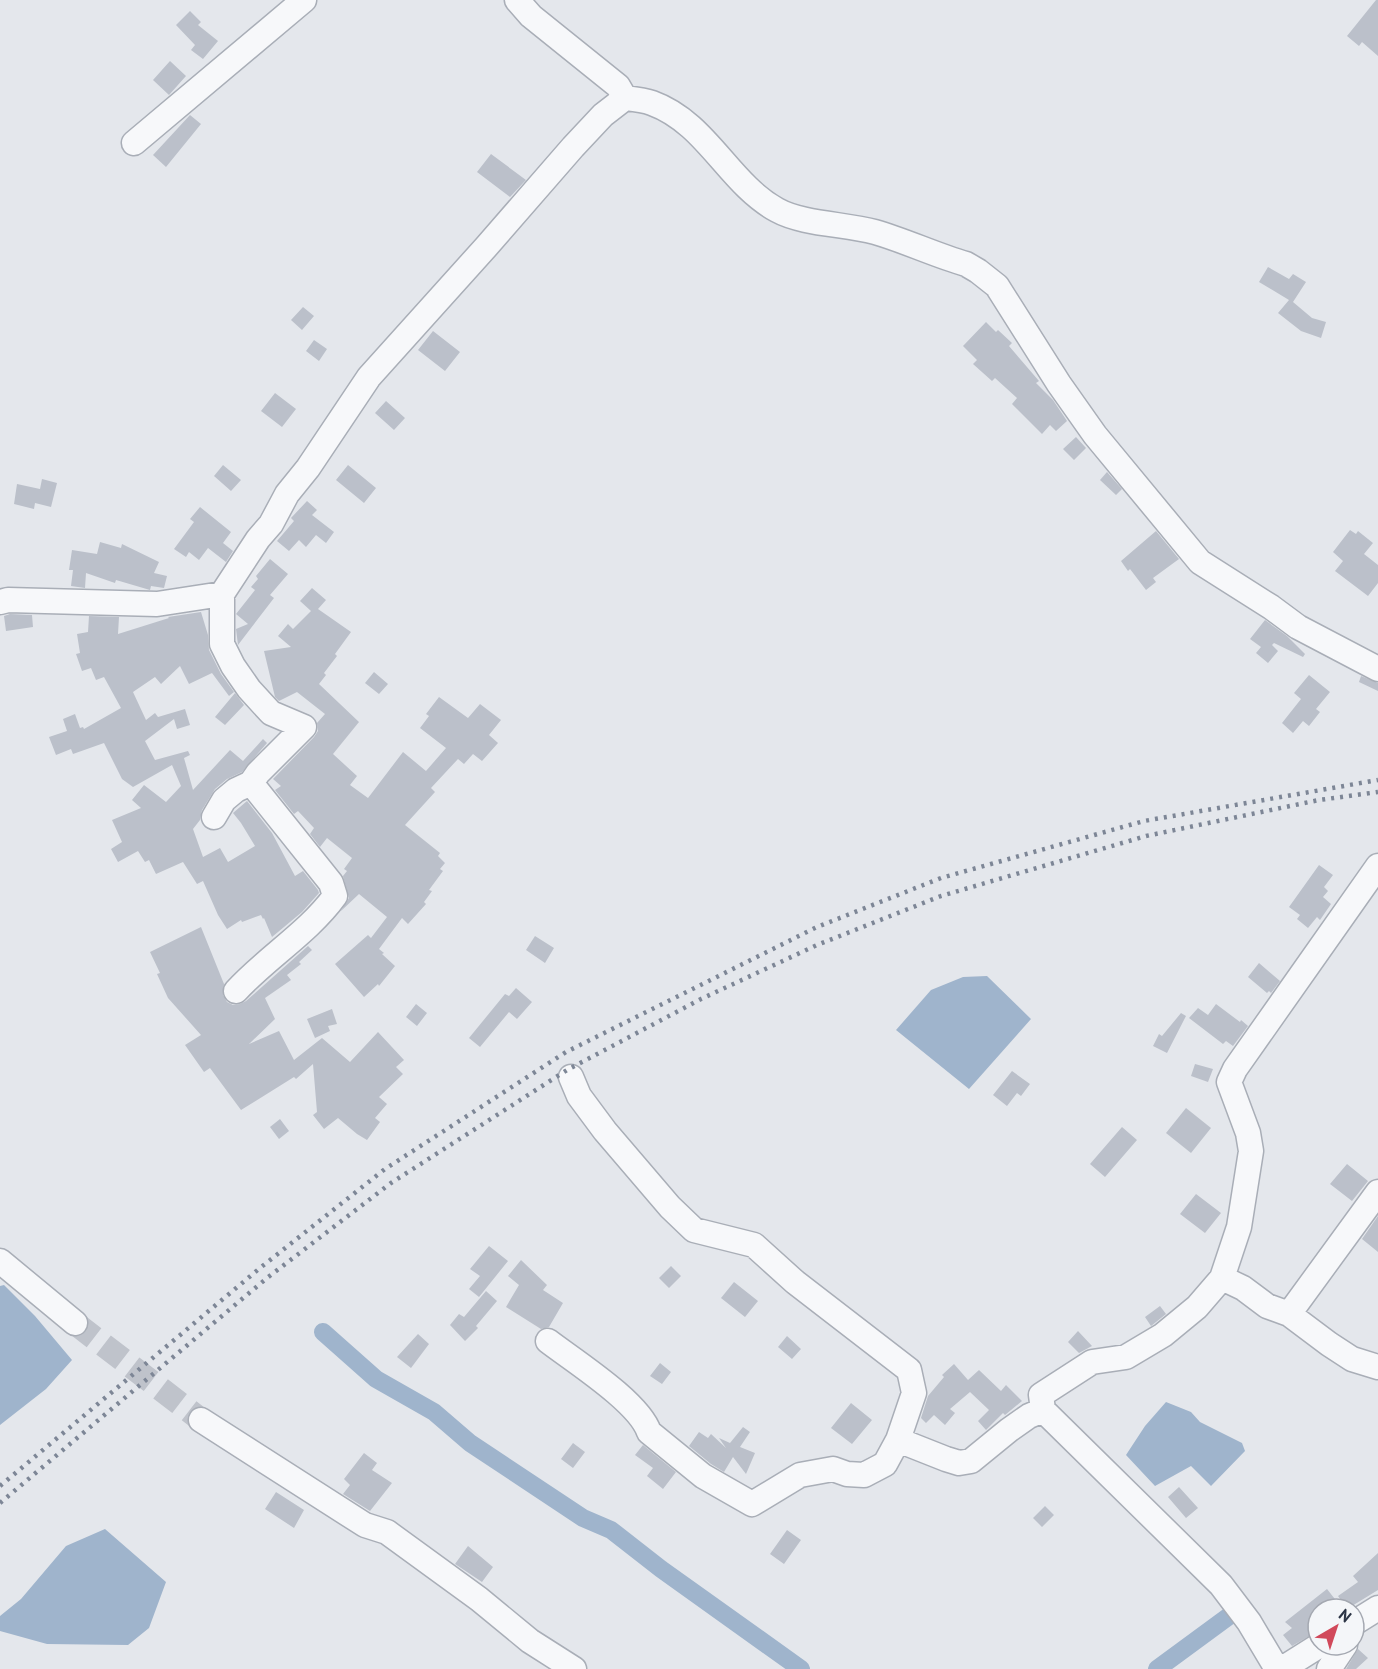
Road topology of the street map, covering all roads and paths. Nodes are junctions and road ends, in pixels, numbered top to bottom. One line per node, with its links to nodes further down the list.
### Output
1 (304, 0): 4 (street)
2 (517, 0): 3 (street)
3 (625, 98): 5 (street); 7 (street)
4 (134, 143)
5 (222, 594): 6 (street); 8 (street)
6 (0, 603)
7 (1378, 669)
8 (251, 783): 9 (street); 11 (street)
9 (214, 817)
10 (1378, 866): 15 (street)
11 (236, 991)
12 (571, 1077): 22 (street)
13 (1378, 1192): 16 (street)
14 (0, 1261): 17 (street)
15 (1222, 1278): 16 (street); 20 (street)
16 (1289, 1314): 19 (street)
17 (75, 1323)
18 (548, 1341): 22 (street)
19 (1378, 1367)
20 (1043, 1410): 22 (street); 25 (street)
21 (201, 1420): 24 (street)
22 (898, 1440)
23 (1306, 1654): 26 (street)
24 (574, 1669)
25 (1277, 1669)
26 (1282, 1669)

